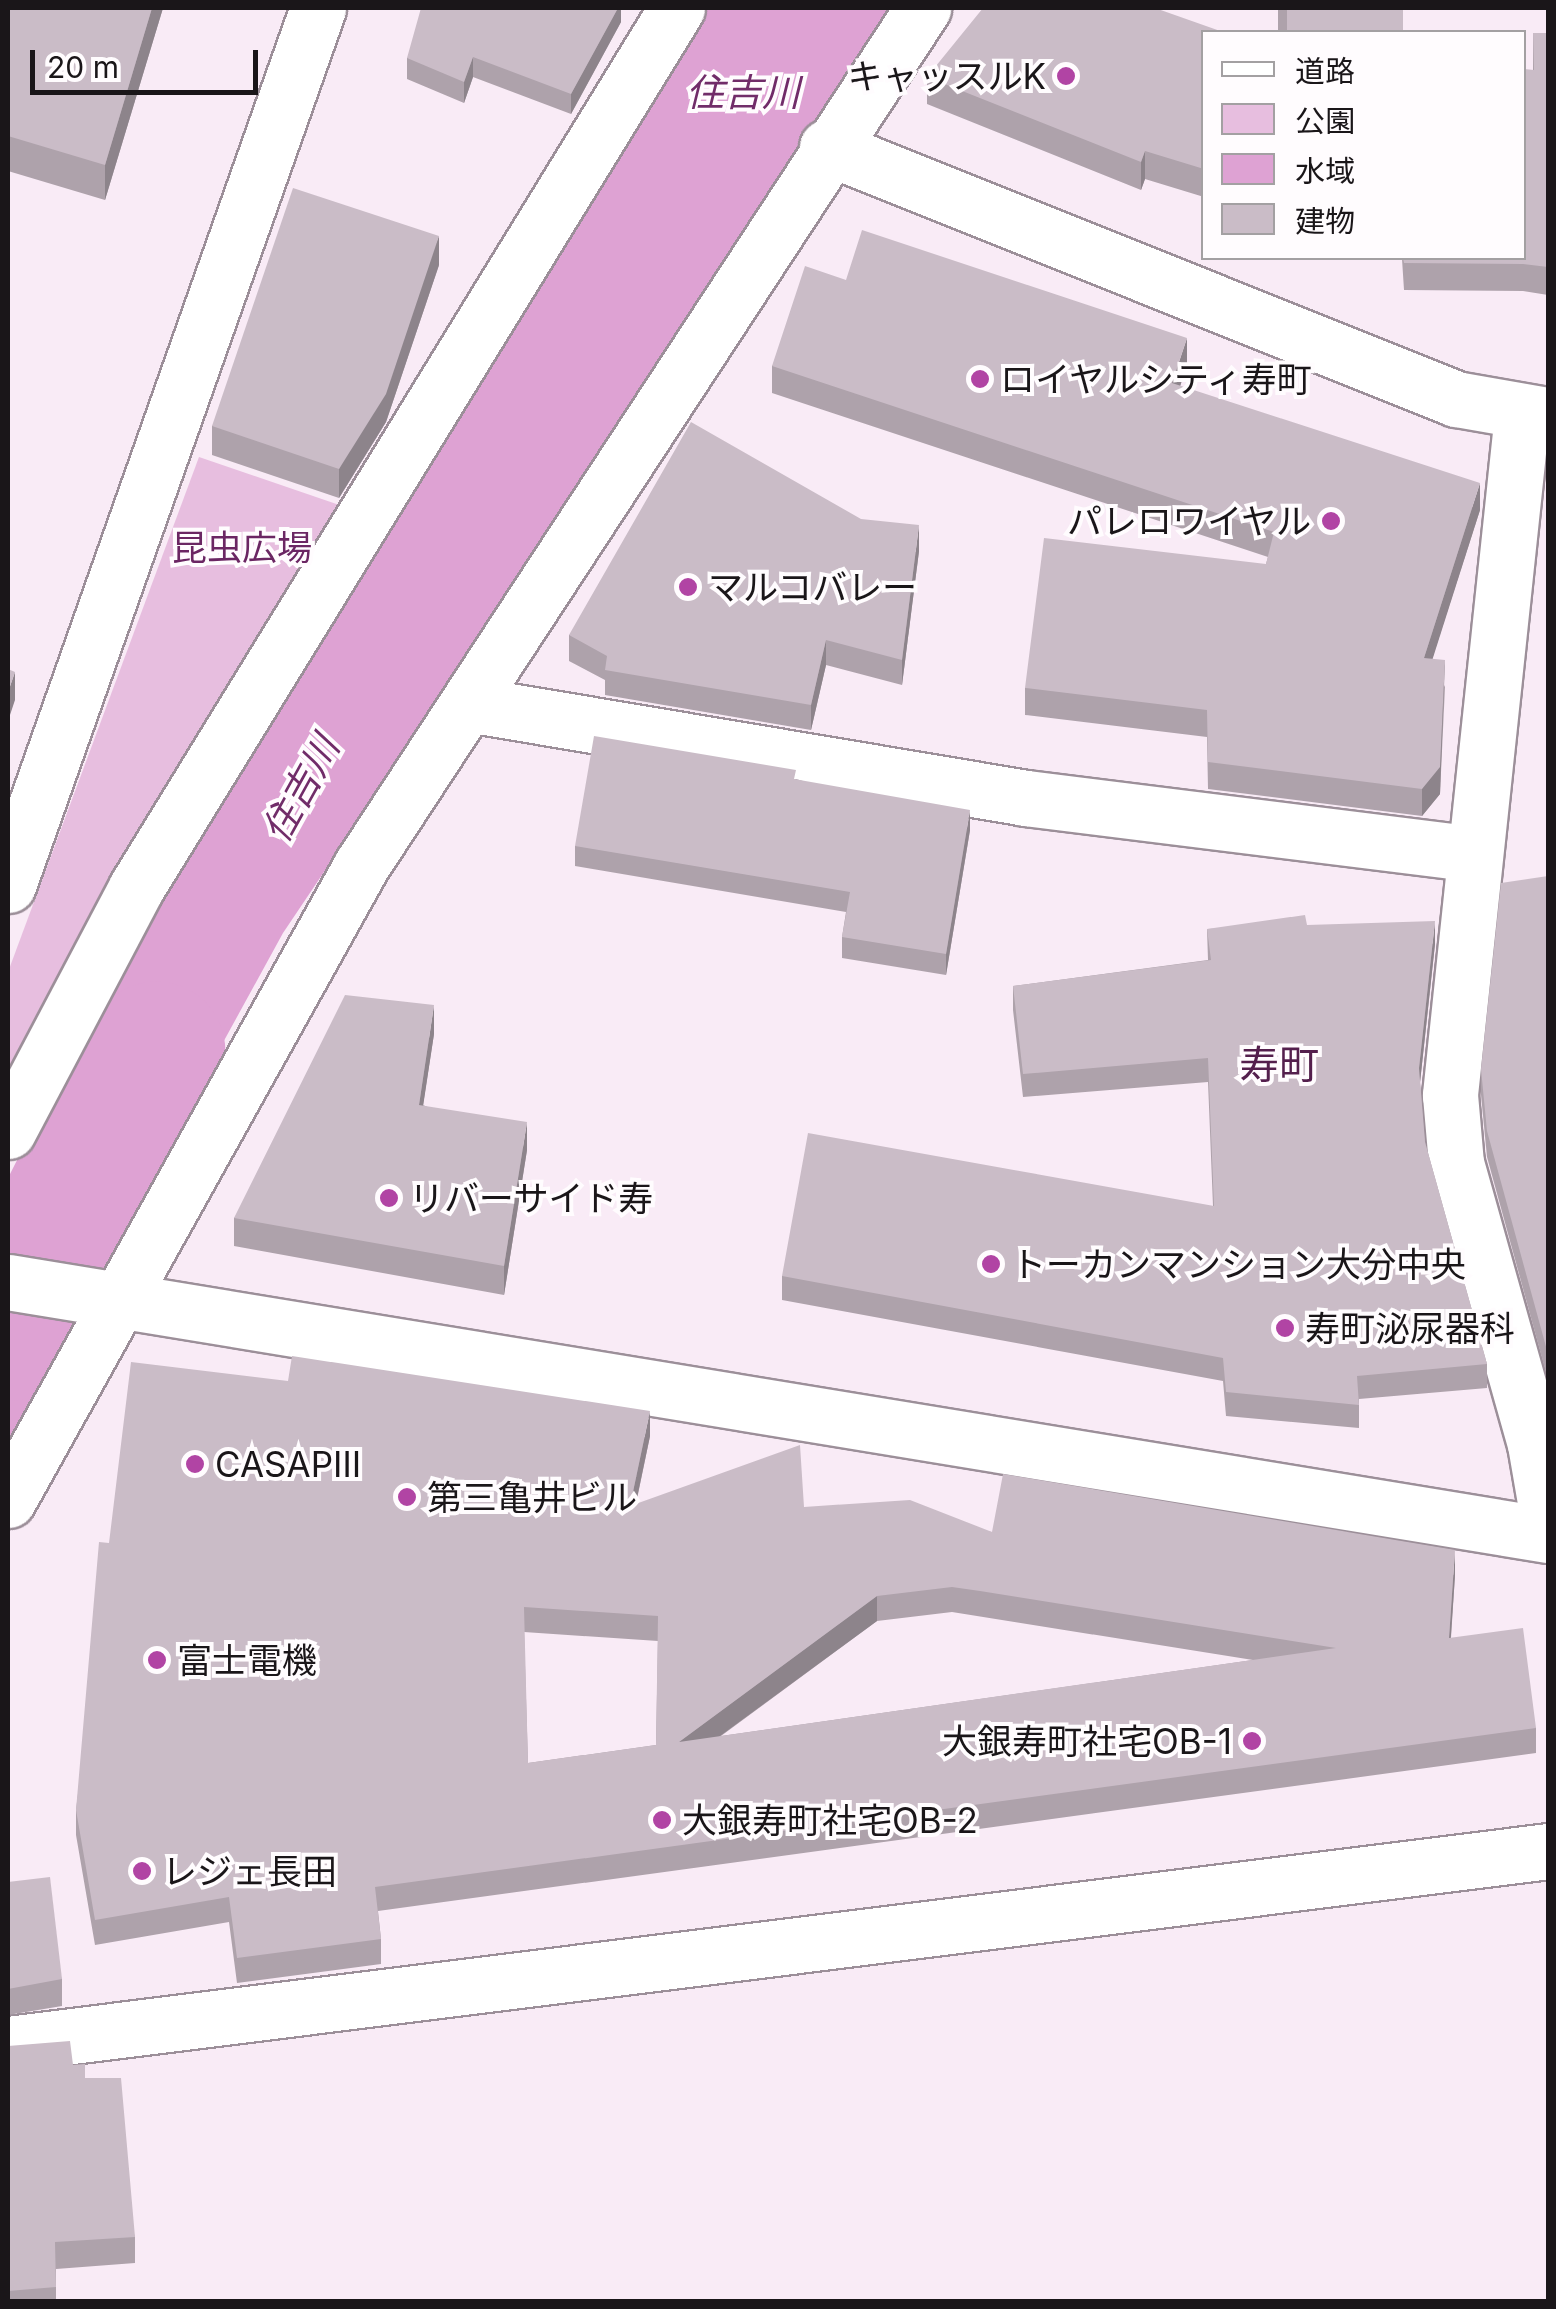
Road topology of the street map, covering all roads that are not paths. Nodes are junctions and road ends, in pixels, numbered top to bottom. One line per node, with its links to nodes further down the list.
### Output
1 (318, 8): 8 (street)
2 (677, 8): 9 (street)
3 (923, 8): 4 (street)
4 (828, 147): 5 (street); 6 (street)
5 (1535, 414): 7 (street)
6 (468, 704): 7 (street); 11 (street)
7 (1473, 854): 13 (street)
8 (8, 885)
9 (8, 1131)
10 (8, 1282): 11 (street)
11 (97, 1294): 12 (street); 14 (street)
12 (8, 1500)
13 (1548, 1519)
14 (1548, 1535)
15 (1548, 1851): 16 (street)
16 (8, 2044)

